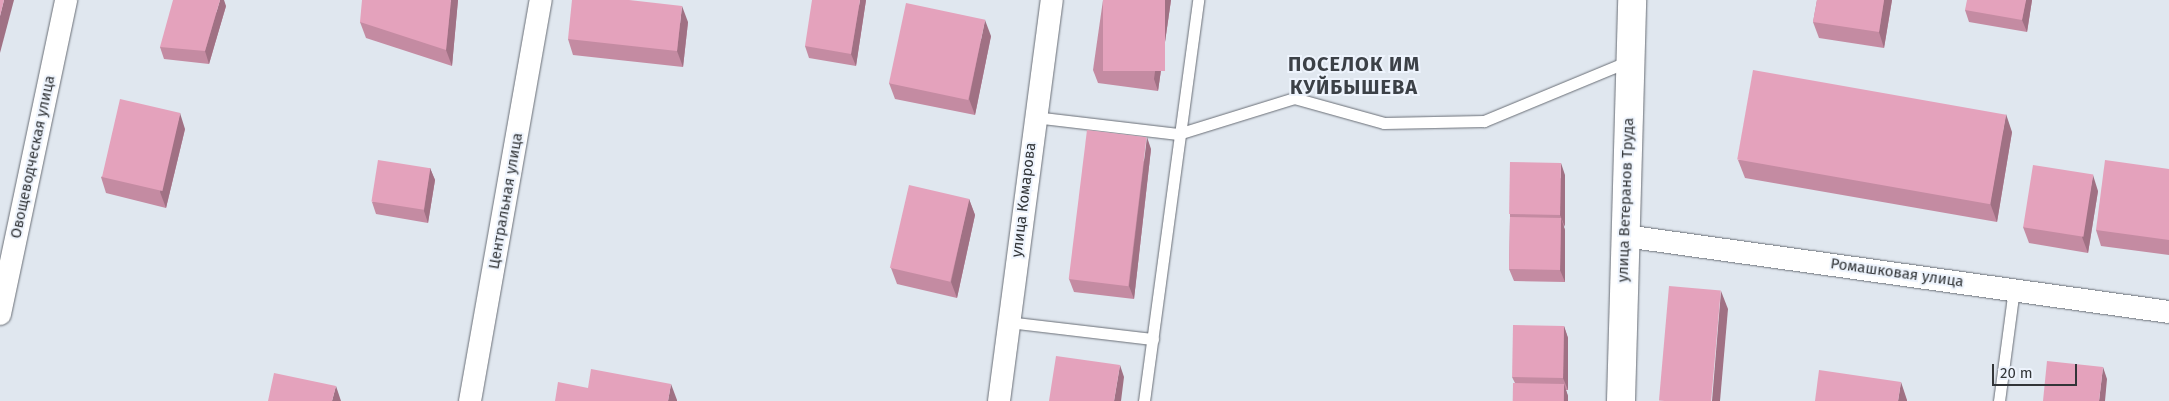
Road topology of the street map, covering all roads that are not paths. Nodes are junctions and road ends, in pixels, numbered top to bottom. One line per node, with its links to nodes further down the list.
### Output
1 (66, 0): 12 (street, Овощеводческая улица)
2 (542, 0): 15 (street, Центральная улица)
3 (1052, 0): 7 (street, улица Комарова)
4 (1198, 0): 8 (lane)
5 (1632, 0): 6 (street, улица Ветеранов Труда)
6 (1630, 61): 8 (lane); 9 (street, улица Ветеранов Труда)
7 (1034, 116): 8 (lane); 13 (street, улица Комарова)
8 (1178, 134): 14 (lane)
9 (1625, 236): 10 (street, Ромашковая улица); 18 (street, улица Ветеранов Труда)
10 (2014, 289): 11 (street, Ромашковая улица); 19 (lane)
11 (2169, 312)
12 (0, 314)
13 (1008, 322): 14 (lane); 16 (street, улица Комарова)
14 (1152, 339): 17 (lane)
15 (470, 401)
16 (999, 401)
17 (1144, 401)
18 (1621, 401)
19 (1999, 401)

